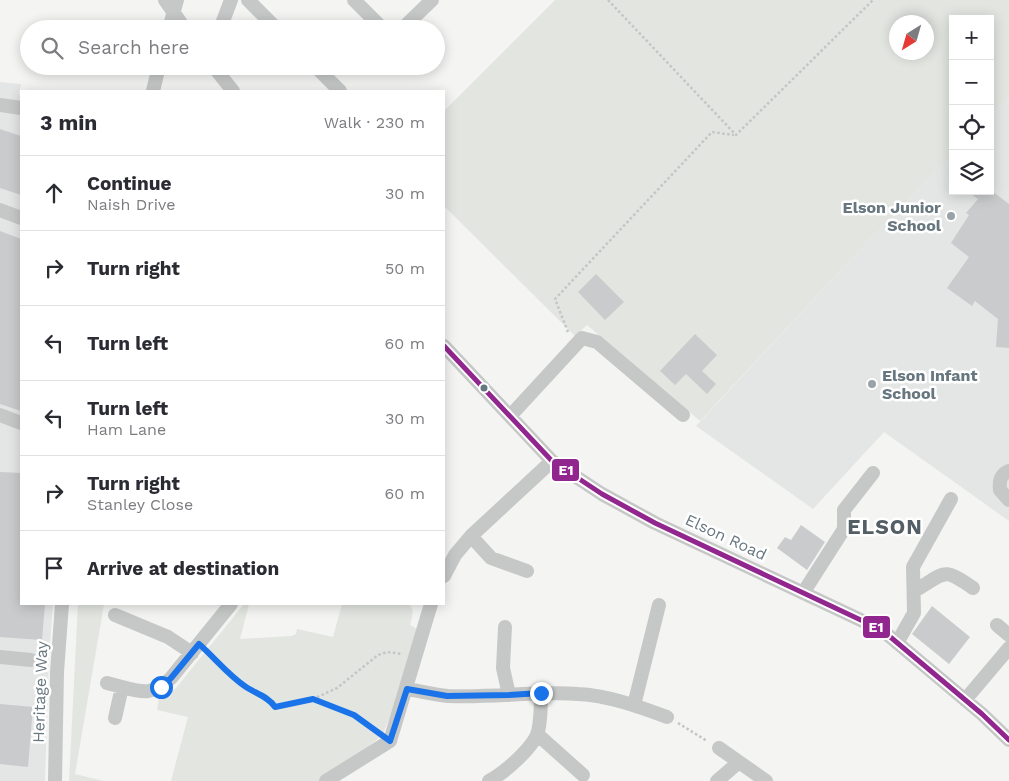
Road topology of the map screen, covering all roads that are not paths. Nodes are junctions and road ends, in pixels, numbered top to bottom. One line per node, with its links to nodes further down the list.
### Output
1 (165, 0): 6 (street)
2 (231, 0): 9 (street)
3 (248, 0): 10 (street)
4 (354, 0): 11 (street)
5 (432, 0): 12 (street)
6 (175, 7): 7 (street); 8 (street)
7 (171, 20)
8 (181, 20)
9 (223, 20)
10 (268, 20)
11 (374, 20)
12 (411, 20)
13 (156, 75): 16 (street)
14 (220, 75): 17 (street)
15 (324, 75): 18 (street)
16 (152, 90)
17 (232, 90)
18 (339, 90)
19 (0, 105): 20 (street)
20 (20, 108)
21 (0, 210): 22 (street)
22 (20, 218)
23 (445, 347): 26 (street, Elson Road)
24 (0, 415): 27 (street)
25 (683, 415): 26 (street)
26 (510, 416): 28 (street, Elson Road)
27 (20, 423)
28 (552, 461): 33 (street); 38 (street, Elson Road)
29 (1009, 471): 32 (street)
30 (873, 473): 38 (street)
31 (951, 499): 37 (street)
32 (1009, 500)
33 (471, 536): 34 (street); 35 (street)
34 (527, 571)
35 (445, 574)
36 (973, 588): 37 (street)
37 (914, 590): 47 (street)
38 (803, 593): 47 (street, Elson Road)
39 (62, 605): 66 (street, Heritage Way)
40 (228, 605): 48 (street)
41 (431, 605): 54 (street)
42 (659, 605): 58 (street)
43 (115, 615): 48 (street)
44 (996, 625): 46 (street)
45 (505, 627): 56 (street)
46 (1009, 634)
47 (897, 643): 57 (street, Elson Road)
48 (195, 648): 53 (street)
49 (1009, 648): 57 (street)
50 (0, 657): 51 (street)
51 (32, 660)
52 (107, 683): 53 (street)
53 (122, 687): 60 (street)
54 (407, 689): 56 (street); 67 (street)
55 (541, 693): 56 (street); 58 (street); 61 (street)
56 (509, 695)
57 (965, 700): 62 (street, Elson Road)
58 (634, 705): 59 (street)
59 (667, 717)
60 (115, 718)
61 (537, 734): 65 (street); 68 (street)
62 (1009, 740)
63 (720, 748): 64 (street)
64 (739, 762): 69 (street); 70 (street)
65 (583, 775)
66 (55, 781)
67 (326, 781)
68 (489, 781)
69 (717, 781)
70 (766, 781)

